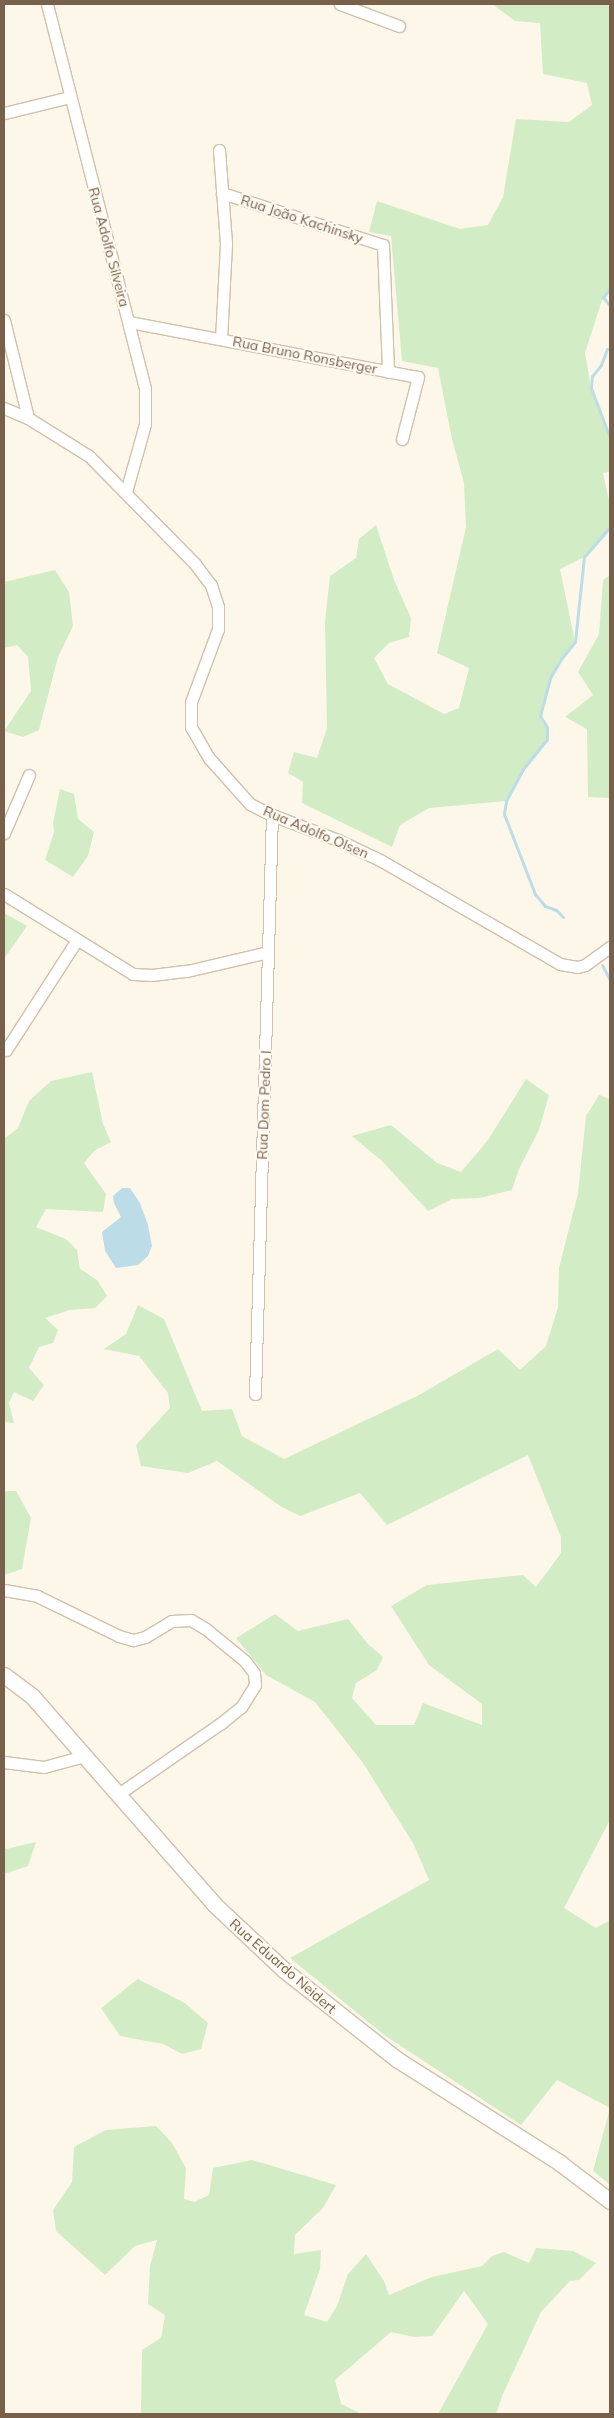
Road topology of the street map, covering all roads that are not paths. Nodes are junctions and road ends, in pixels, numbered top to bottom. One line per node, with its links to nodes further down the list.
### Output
1 (47, 4): 4 (street, Rua Adolfo Silveira)
2 (340, 4): 3 (street)
3 (399, 26)
4 (70, 97): 5 (street); 9 (street, Rua Adolfo Silveira)
5 (4, 113)
6 (219, 150): 7 (street)
7 (222, 193): 10 (street); 11 (street, Rua João Kachinsky)
8 (4, 320): 13 (street)
9 (128, 322): 10 (street, Rua Bruno Ronsberger); 15 (street, Rua Adolfo Silveira)
10 (221, 338): 11 (street, Rua Bruno Ronsberger)
11 (388, 372): 14 (street, Rua Bruno Ronsberger)
12 (4, 408): 13 (street, Rua Adolfo Olsen)
13 (28, 418): 15 (street, Rua Adolfo Olsen)
14 (402, 439)
15 (126, 492): 17 (street, Rua Adolfo Olsen)
16 (29, 775): 18 (street)
17 (272, 815): 21 (street, Rua Adolfo Olsen); 22 (street, Rua Dom Pedro I)
18 (4, 832)
19 (4, 894): 20 (street)
20 (77, 940): 22 (street); 23 (street)
21 (610, 947)
22 (268, 952): 24 (street, Rua Dom Pedro I)
23 (6, 1050)
24 (255, 1394)
25 (4, 1590): 29 (street)
26 (4, 1675): 27 (street, Rua Eduardo Neidert)
27 (84, 1756): 28 (street); 29 (street, Rua Eduardo Neidert)
28 (4, 1762)
29 (117, 1795): 30 (street, Rua Eduardo Neidert)
30 (610, 2201)

